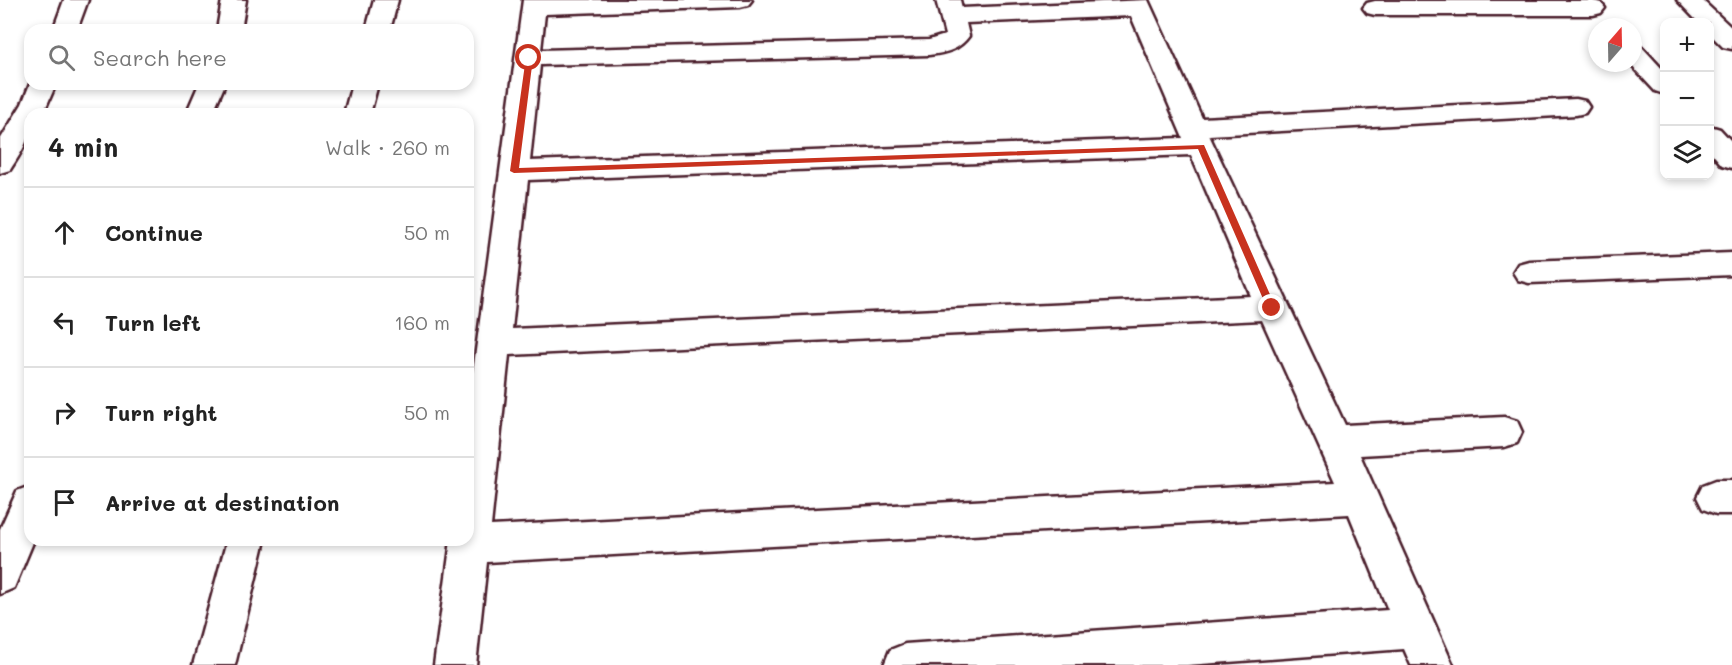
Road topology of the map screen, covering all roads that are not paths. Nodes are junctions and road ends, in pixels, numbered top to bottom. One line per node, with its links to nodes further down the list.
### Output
1 (76, 0): 12 (street)
2 (234, 0): 13 (street)
3 (386, 0): 14 (street)
4 (740, 0): 6 (street)
5 (1689, 0): 15 (street)
6 (535, 3): 16 (street)
7 (1138, 4): 9 (street); 27 (street)
8 (1589, 4): 10 (street); 11 (street)
9 (950, 8): 16 (street)
10 (1375, 8)
11 (1602, 18)
12 (67, 24)
13 (230, 24)
14 (380, 24)
15 (1732, 42)
16 (529, 58): 31 (street)
17 (1642, 62): 18 (street)
18 (1660, 81)
19 (41, 90): 23 (street)
20 (210, 90): 24 (street)
21 (363, 90): 25 (street)
22 (1576, 107): 27 (street)
23 (33, 108)
24 (202, 108)
25 (359, 108)
26 (24, 123): 30 (street)
27 (1196, 137): 31 (street); 34 (street)
28 (1714, 139): 29 (street)
29 (1732, 159)
30 (0, 164)
31 (514, 171): 35 (street)
32 (1732, 264): 33 (street)
33 (1529, 272)
34 (1272, 308): 35 (street); 37 (street)
35 (495, 343): 39 (street)
36 (1504, 432): 37 (street)
37 (1335, 441): 38 (street)
38 (1361, 497): 41 (street); 45 (street)
39 (474, 513)
40 (24, 517): 44 (street)
41 (474, 545)
42 (244, 546): 46 (street)
43 (470, 546): 47 (street)
44 (0, 575)
45 (1416, 628): 48 (street); 49 (street)
46 (214, 665)
47 (455, 665)
48 (905, 665)
49 (1432, 665)

